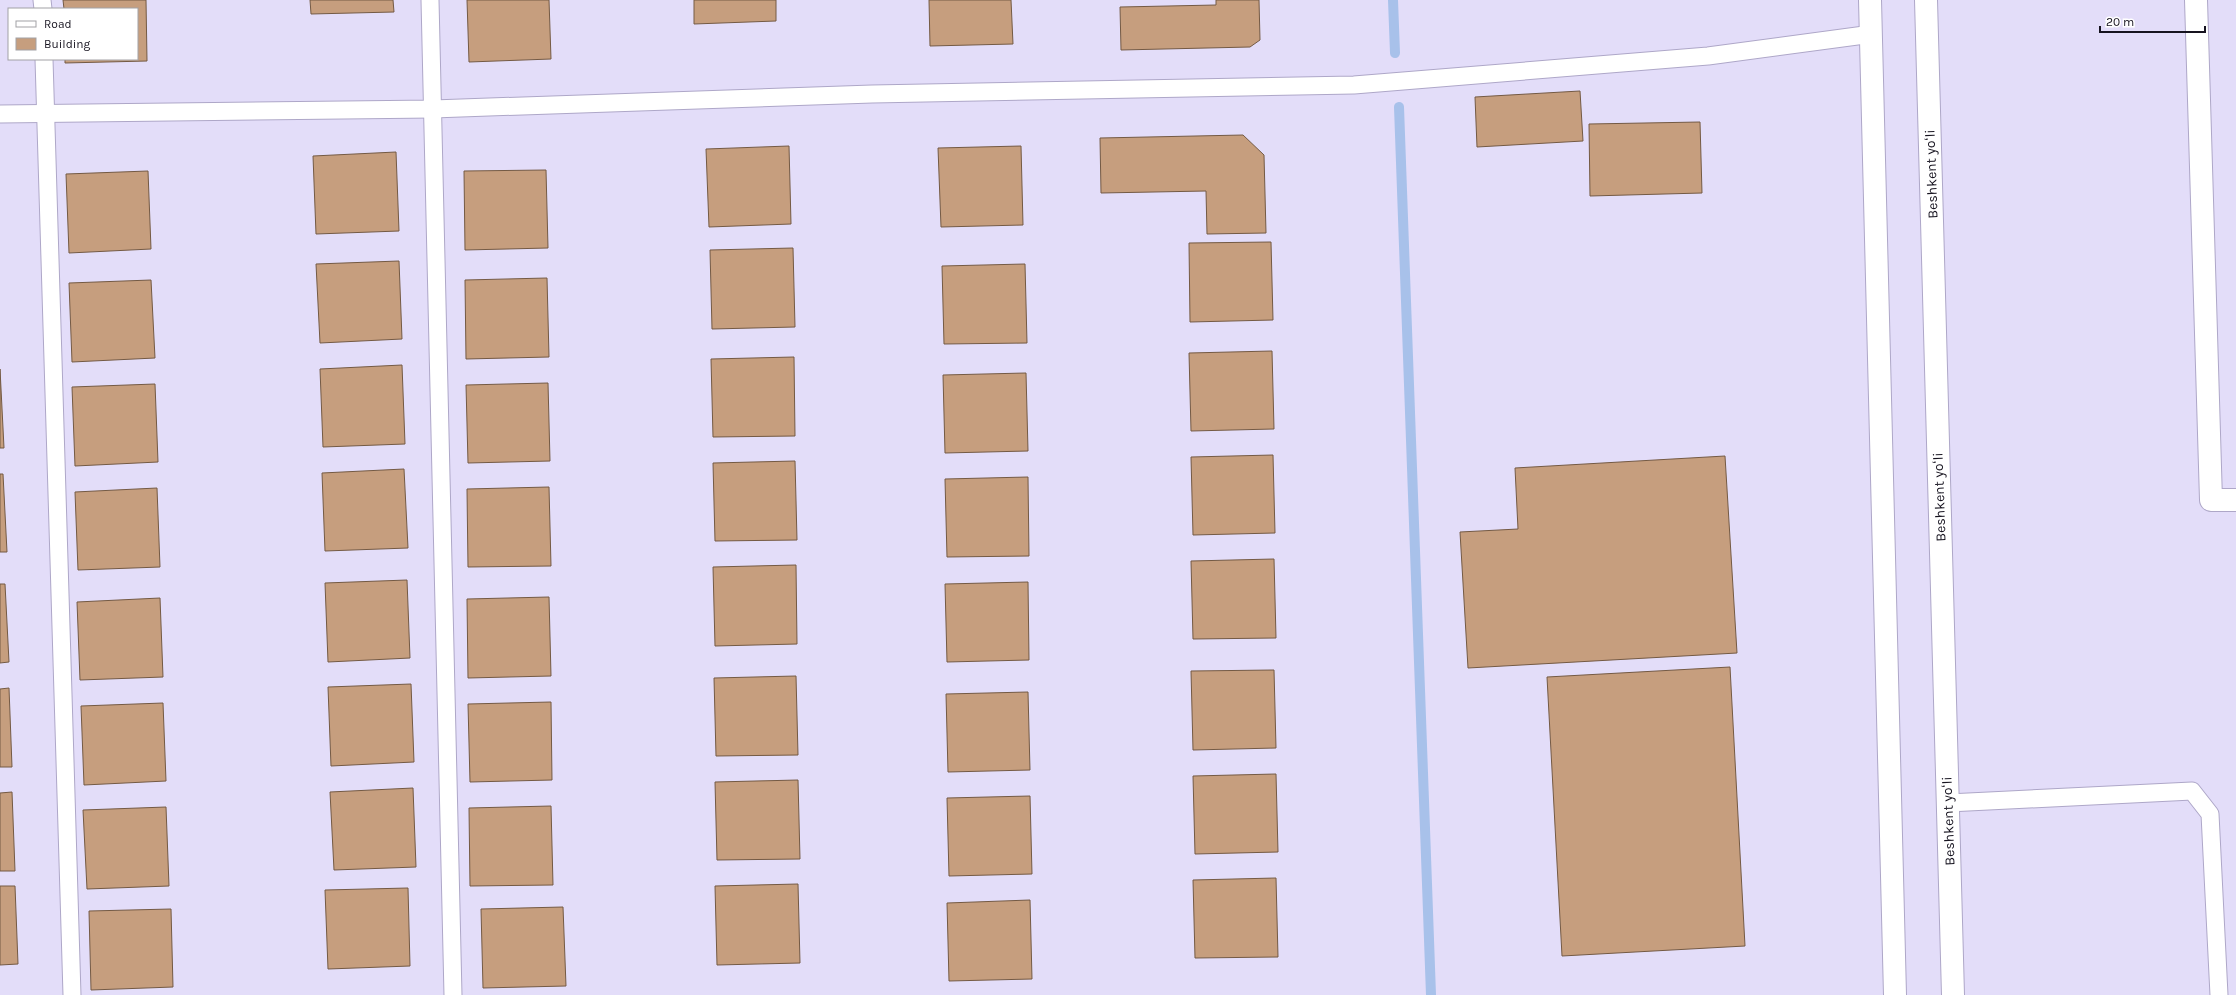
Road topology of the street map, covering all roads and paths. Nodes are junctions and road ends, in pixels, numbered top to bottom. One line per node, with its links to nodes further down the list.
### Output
1 (430, 0): 7 (lane)
2 (1870, 0): 5 (main road)
3 (1926, 0): 11 (main road, Beshkent yoʻli)
4 (2196, 0): 10 (main road)
5 (1872, 34): 7 (lane); 14 (main road)
6 (44, 60): 9 (lane)
7 (433, 109): 9 (lane); 13 (lane)
8 (0, 114): 9 (lane)
9 (45, 114): 12 (lane)
10 (2236, 500)
11 (1948, 803): 15 (main road, Beshkent yoʻli); 16 (lane)
12 (72, 995)
13 (454, 995)
14 (1895, 995)
15 (1953, 995)
16 (2219, 995)

